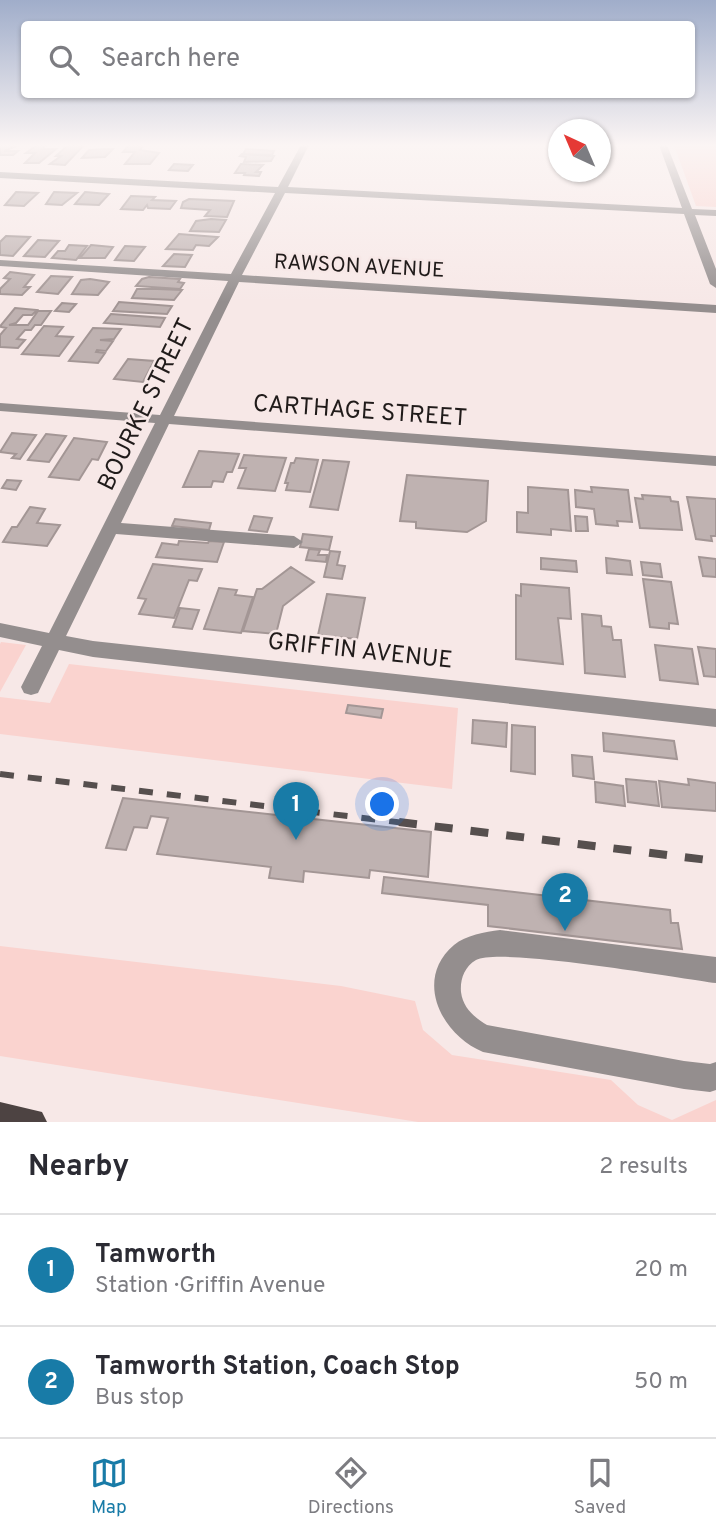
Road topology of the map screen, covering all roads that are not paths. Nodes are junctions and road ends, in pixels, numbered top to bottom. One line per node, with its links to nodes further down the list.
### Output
1 (277, 197): 7 (street, BOURKE STREET)
2 (435, 197): 4 (street)
3 (682, 197): 4 (street)
4 (687, 211): 5 (street); 8 (street)
5 (716, 213)
6 (0, 263): 7 (street, RAWSON AVENUE)
7 (235, 278): 9 (street, RAWSON AVENUE); 11 (street, BOURKE STREET)
8 (716, 284)
9 (716, 309)
10 (0, 407): 11 (street, CARTHAGE STREET)
11 (166, 420): 12 (street, CARTHAGE STREET); 13 (street, BOURKE STREET)
12 (716, 461)
13 (111, 528): 14 (street); 16 (street, BOURKE STREET)
14 (294, 542)
15 (0, 630): 16 (street, GRIFFIN AVENUE)
16 (54, 640): 17 (street, BOURKE STREET); 18 (street, GRIFFIN AVENUE)
17 (31, 687)
18 (716, 718)
19 (716, 970): 20 (street)
20 (716, 1076)
21 (0, 1117): 22 (main road)
22 (32, 1122)

